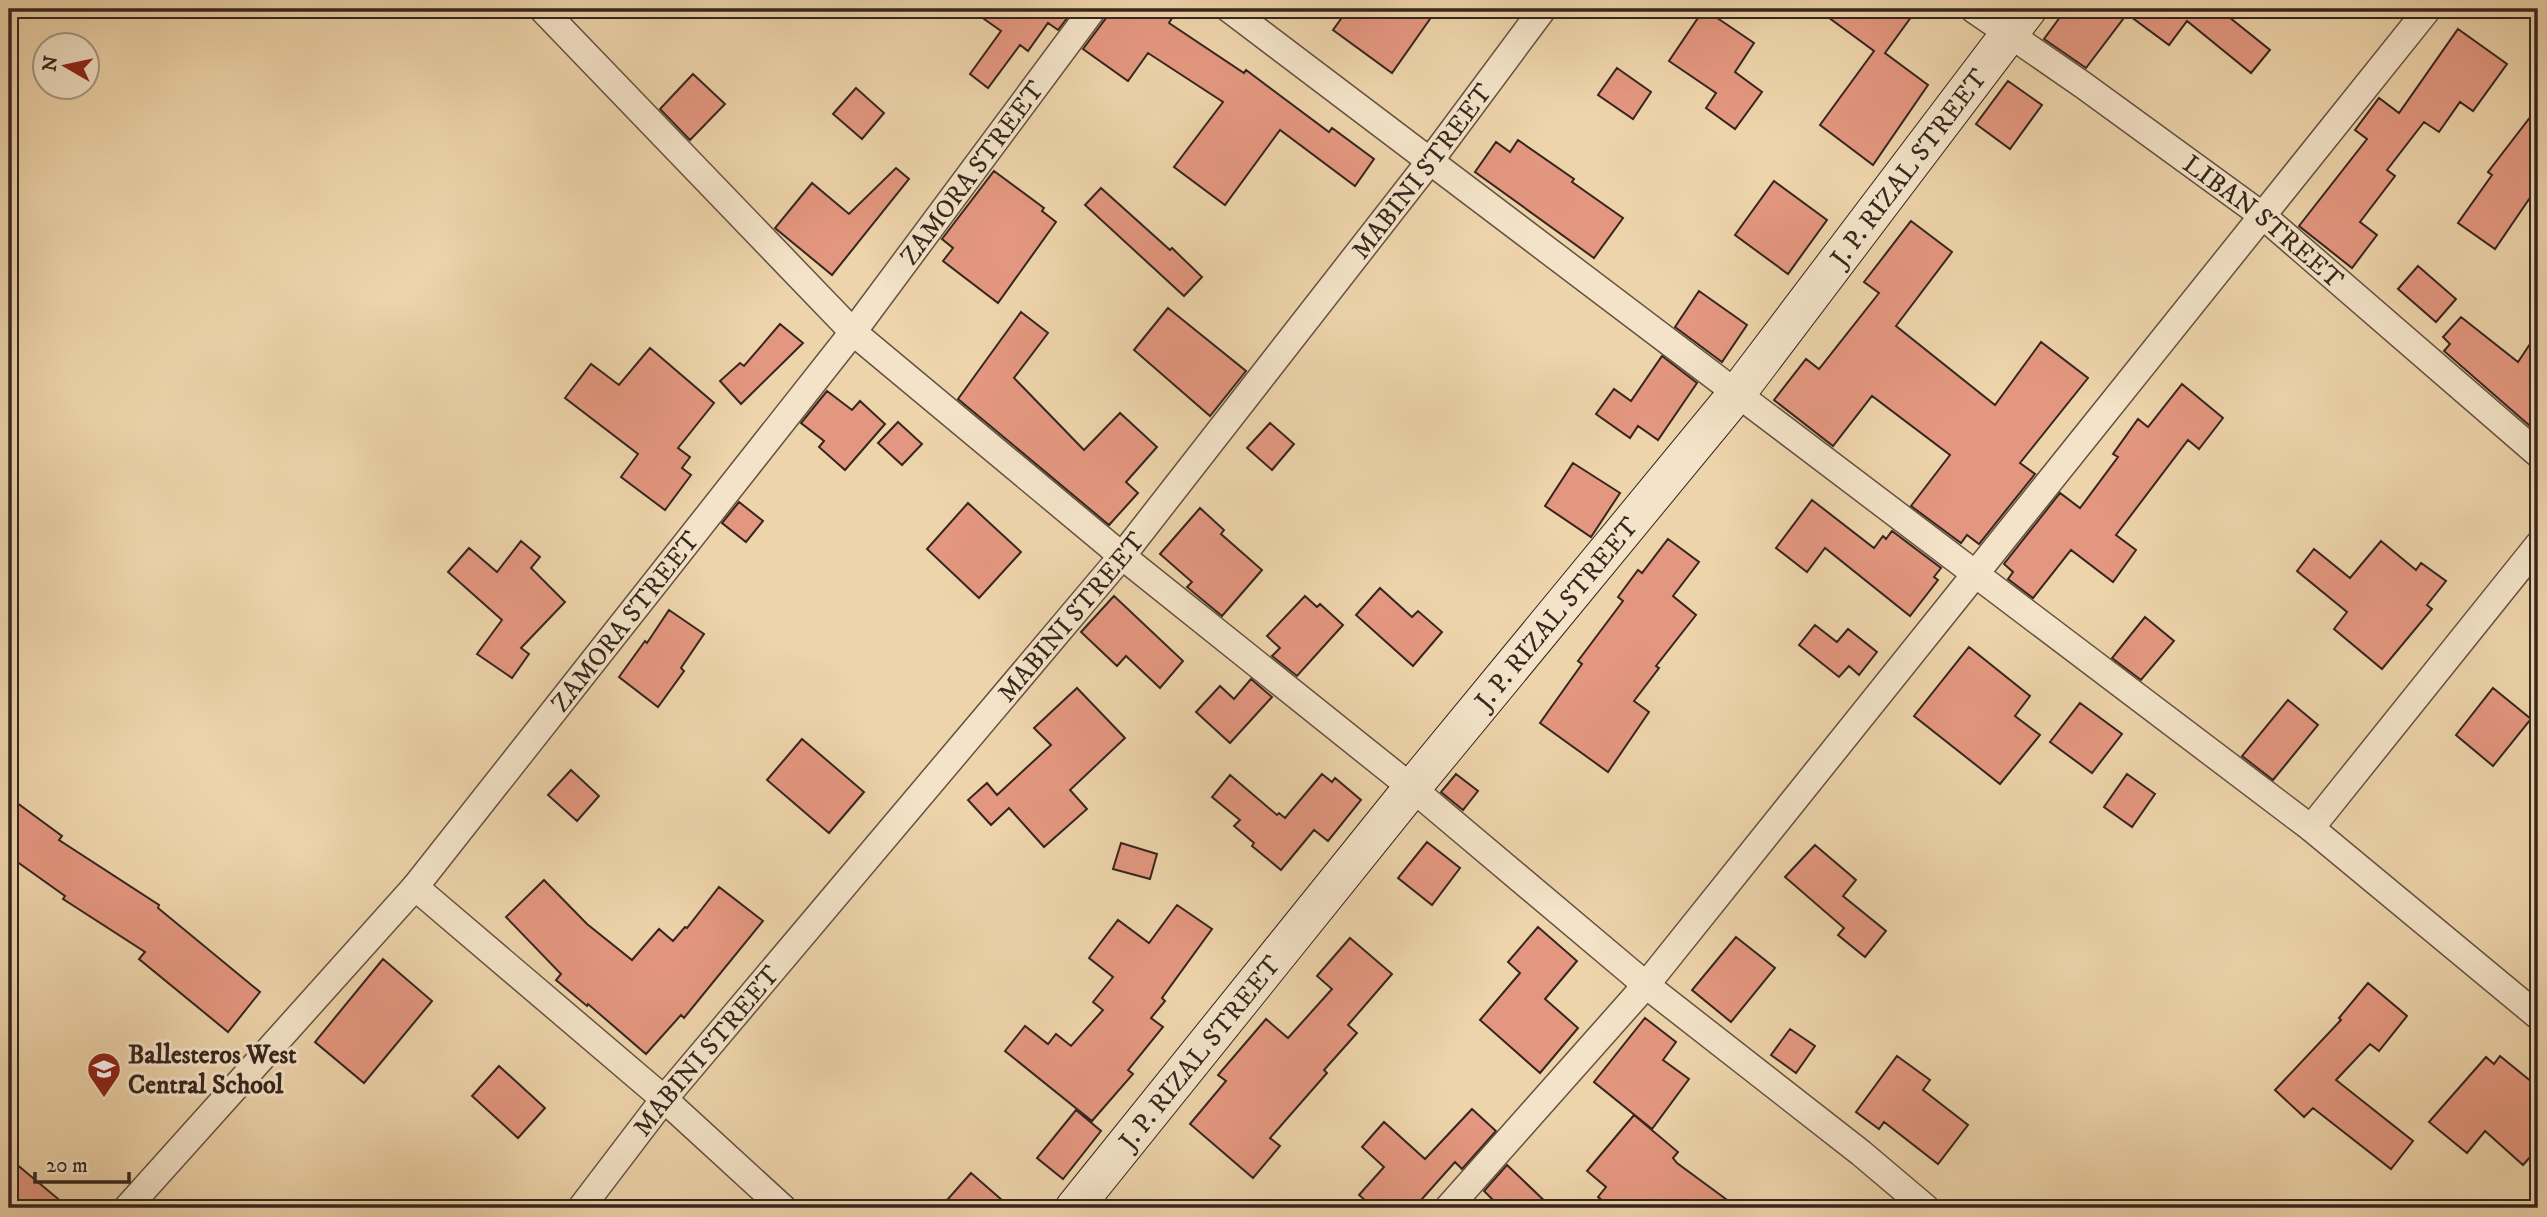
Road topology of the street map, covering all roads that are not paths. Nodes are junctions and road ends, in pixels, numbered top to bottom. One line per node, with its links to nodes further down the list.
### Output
1 (542, 9): 10 (street)
2 (1093, 9): 10 (street, ZAMORA STREET)
3 (1229, 9): 8 (street)
4 (1543, 9): 8 (street, MABINI STREET)
5 (1973, 9): 7 (street, LIBAN STREET)
6 (2428, 9): 9 (street)
7 (2018, 22): 9 (street, LIBAN STREET); 11 (main road, J. P. RIZAL STREET)
8 (1430, 161): 11 (street); 14 (street, MABINI STREET)
9 (2263, 216): 12 (street, LIBAN STREET); 15 (street)
10 (853, 332): 14 (street); 18 (street, ZAMORA STREET)
11 (1738, 392): 15 (street); 16 (main road, J. P. RIZAL STREET)
12 (2538, 454)
13 (2538, 545): 17 (street)
14 (1122, 556): 16 (street); 21 (street, MABINI STREET)
15 (1975, 572): 17 (street); 19 (street)
16 (1412, 788): 19 (street); 25 (main road, J. P. RIZAL STREET)
17 (2311, 828): 20 (street)
18 (415, 887): 21 (street); 22 (street, ZAMORA STREET)
19 (1646, 985): 26 (street); 27 (street)
20 (2538, 1016)
21 (664, 1100): 23 (street, MABINI STREET); 24 (street)
22 (127, 1208)
23 (581, 1208)
24 (783, 1208)
25 (1074, 1208)
26 (1448, 1208)
27 (1926, 1208)

